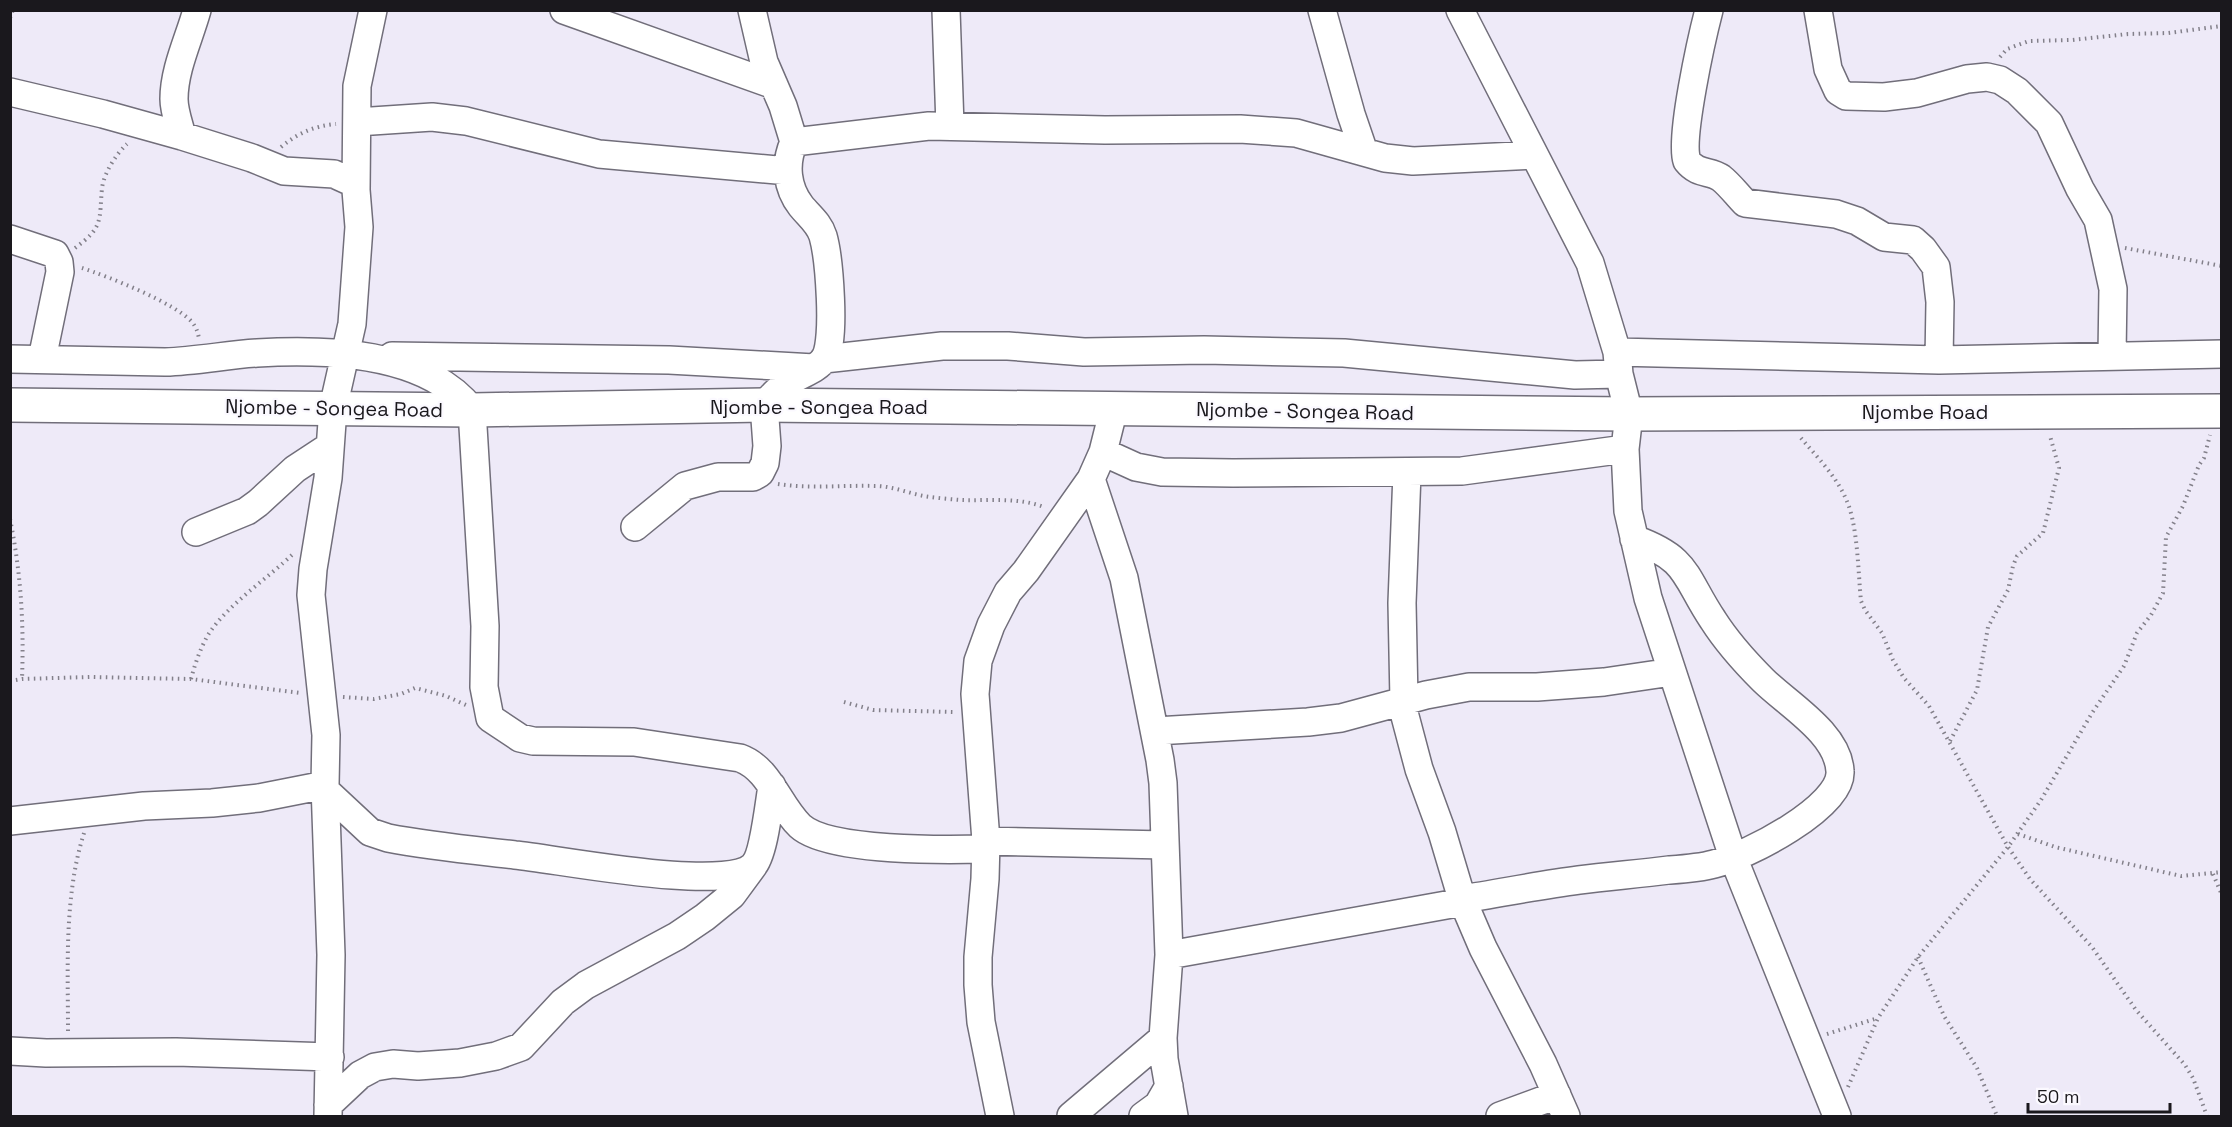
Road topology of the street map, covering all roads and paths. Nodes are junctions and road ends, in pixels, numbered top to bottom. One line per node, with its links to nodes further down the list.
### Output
1 (13, 10): 11 (path)
2 (197, 10): 19 (street)
3 (373, 10): 16 (street)
4 (564, 10): 14 (street)
5 (752, 10): 14 (street)
6 (946, 10): 18 (street)
7 (1322, 10): 21 (street)
8 (1460, 10): 22 (street)
9 (1710, 10): 35 (street)
10 (1818, 10): 13 (street)
11 (10, 18)
12 (2222, 26): 13 (path)
13 (1988, 77): 27 (street)
14 (774, 85): 20 (street)
15 (10, 92): 17 (street)
16 (357, 122): 23 (path); 24 (street); 25 (street)
17 (144, 126): 19 (street); 28 (path)
18 (950, 126): 20 (street); 21 (street)
19 (182, 136): 23 (street)
20 (794, 142): 24 (street)
21 (1364, 152): 22 (street)
22 (1534, 155): 37 (street)
23 (269, 165): 25 (street)
24 (788, 171): 38 (street)
25 (356, 184): 32 (street)
26 (10, 238): 28 (street)
27 (2104, 244): 29 (path); 31 (street)
28 (62, 262): 34 (street); 36 (path)
29 (2222, 266)
30 (2222, 354): 31 (street)
31 (2112, 355): 35 (street)
32 (366, 357): 36 (street); 38 (street); 41 (street); 42 (street); 44 (street)
33 (10, 359): 34 (street)
34 (42, 359): 36 (street)
35 (1940, 360): 37 (street)
36 (198, 361)
37 (1618, 363): 38 (street); 48 (street)
38 (819, 364): 40 (street)
39 (10, 405): 41 (highway, Njombe - Songea Road)
40 (764, 405): 43 (highway, Njombe - Songea Road); 44 (highway, Njombe - Songea Road); 53 (street)
41 (333, 408): 42 (highway, Njombe - Songea Road); 49 (street)
42 (422, 408): 44 (highway, Njombe - Songea Road)
43 (1114, 408): 48 (highway, Njombe - Songea Road); 51 (street)
44 (472, 410): 69 (street)
45 (2041, 411): 46 (highway, Njombe Road); 47 (highway, Njombe Road); 71 (path)
46 (2218, 411): 76 (path)
47 (1779, 413): 48 (highway, Njombe Road); 71 (path)
48 (1629, 414): 50 (street)
49 (330, 446): 58 (street); 59 (street)
50 (1625, 449): 52 (street); 60 (street)
51 (1103, 452): 52 (street); 54 (street)
52 (1407, 472): 66 (street)
53 (753, 477): 55 (path); 57 (street)
54 (1091, 479): 55 (street); 70 (street)
55 (1063, 517): 68 (street)
56 (10, 519): 62 (path)
57 (634, 526)
58 (319, 527): 63 (path); 65 (street)
59 (196, 532)
60 (1634, 539): 61 (street); 80 (street)
61 (1672, 672): 66 (street); 80 (street)
62 (22, 679): 63 (path); 64 (path)
63 (191, 679): 65 (path)
64 (10, 681)
65 (322, 695): 69 (path); 73 (street)
66 (1402, 701): 70 (street); 85 (street)
67 (844, 702): 68 (path)
68 (976, 711): 77 (street)
69 (490, 718): 72 (street)
70 (1156, 732): 78 (street)
71 (1950, 742): 79 (path)
72 (772, 786): 77 (street); 81 (street)
73 (325, 788): 74 (street); 81 (street); 93 (street)
74 (91, 812): 75 (street); 92 (path)
75 (10, 821)
76 (2018, 834): 79 (path); 83 (path)
77 (986, 845): 78 (street); 98 (street)
78 (1165, 845): 86 (street)
79 (2008, 847): 87 (path); 104 (path)
80 (1733, 857): 85 (street); 90 (street)
81 (755, 864): 96 (street)
82 (2222, 872): 83 (path)
83 (2213, 874): 84 (path)
84 (2222, 895)
85 (1463, 901): 86 (street); 95 (street)
86 (1169, 955): 89 (street)
87 (1917, 957): 88 (path); 103 (path)
88 (1878, 1018): 90 (path); 97 (path)
89 (1163, 1038): 94 (street); 99 (street)
90 (1807, 1040): 97 (street)
91 (10, 1051): 92 (street)
92 (68, 1053): 93 (street)
93 (330, 1057): 96 (street)
94 (1169, 1086): 100 (street); 101 (street)
95 (1561, 1106): 102 (street)
96 (328, 1111)
97 (1836, 1114)
98 (1000, 1116)
99 (1071, 1116)
100 (1143, 1116)
101 (1174, 1116)
102 (1500, 1116)
103 (1997, 1116)
104 (2207, 1116)

